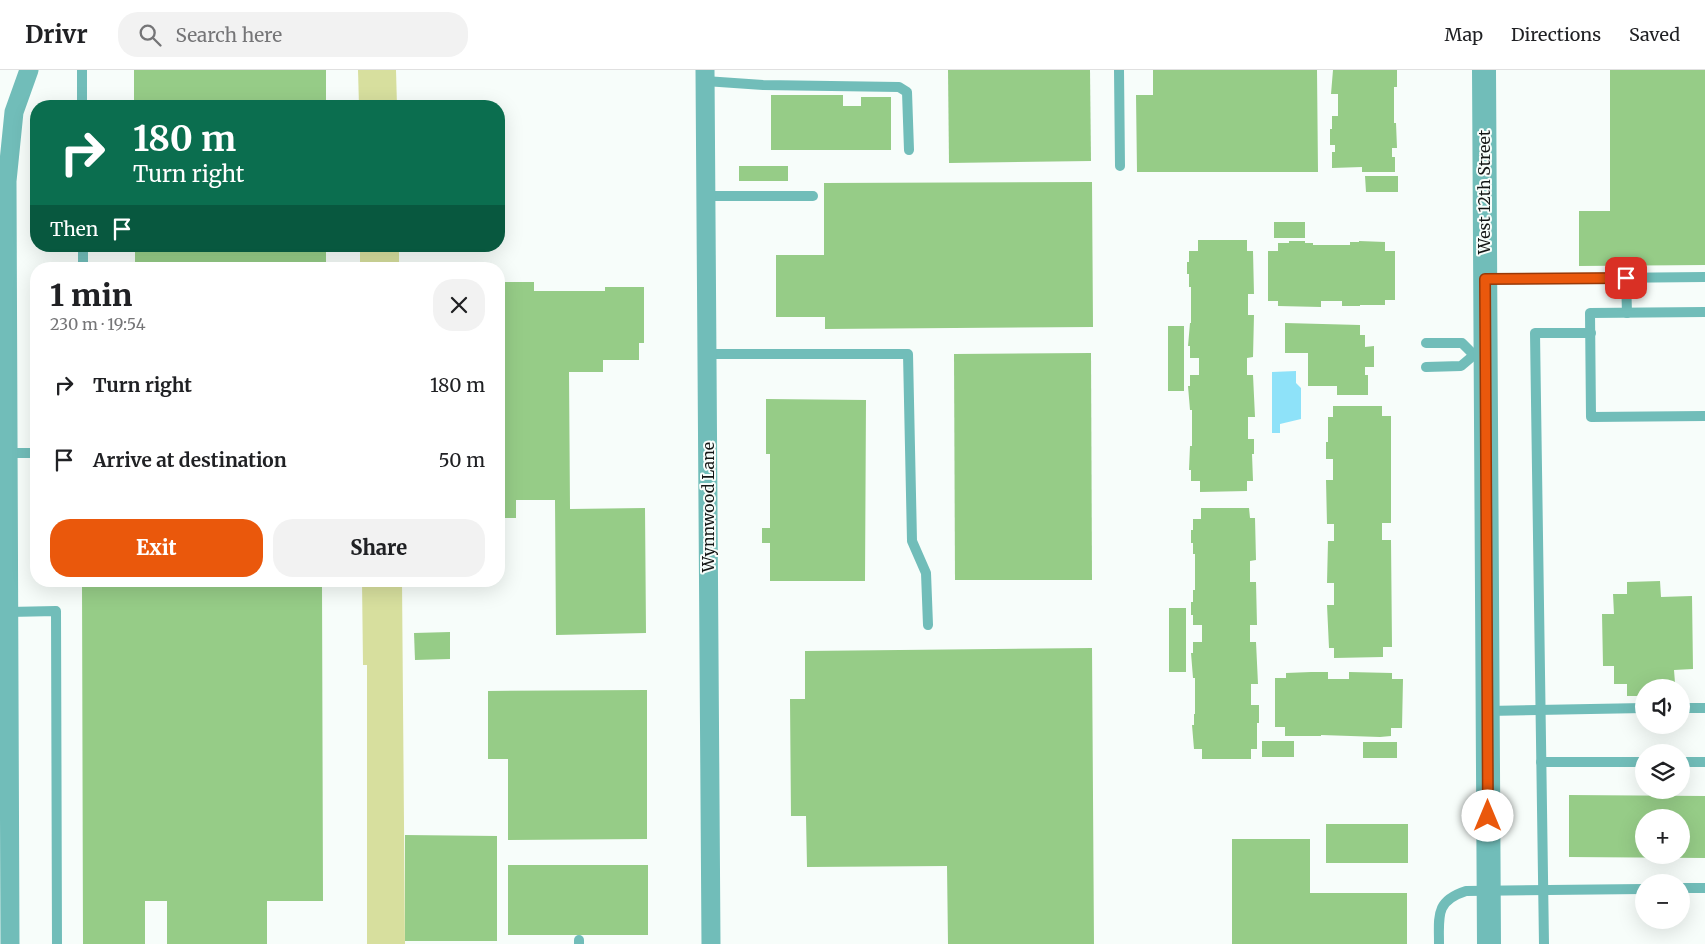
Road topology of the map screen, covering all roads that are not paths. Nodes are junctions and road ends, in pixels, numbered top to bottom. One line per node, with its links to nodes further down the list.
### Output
1 (29, 70): 7 (street)
2 (82, 70): 6 (lane)
3 (1119, 70): 9 (lane)
4 (1484, 70): 14 (street, West 12th Street)
5 (705, 76): 8 (lane); 10 (street, Wynnwood Lane)
6 (82, 100)
7 (6, 136): 21 (street)
8 (909, 150)
9 (1120, 166)
10 (706, 196): 11 (lane); 19 (street, Wynnwood Lane)
11 (813, 196)
12 (1705, 277): 13 (lane)
13 (1626, 278): 14 (lane); 16 (lane)
14 (1485, 279): 20 (street, West 12th Street)
15 (1705, 312): 16 (lane)
16 (1627, 313): 17 (lane)
17 (1591, 333): 23 (lane); 31 (lane)
18 (1426, 342): 20 (lane)
19 (707, 354): 27 (lane); 46 (street, Wynnwood Lane)
20 (1480, 354): 22 (lane); 32 (street, West 12th Street)
21 (4, 359): 24 (street)
22 (1426, 367)
23 (1705, 416)
24 (9, 453): 25 (lane); 26 (street)
25 (30, 453)
26 (9, 612): 33 (street); 45 (lane)
27 (928, 625)
28 (1635, 708): 31 (lane)
29 (1690, 708): 30 (lane)
30 (1705, 708)
31 (1541, 710): 32 (lane); 34 (lane)
32 (1488, 711): 42 (street, West 12th Street)
33 (4, 719): 38 (street)
34 (1541, 762): 35 (lane); 43 (lane)
35 (1635, 762)
36 (1690, 762): 37 (lane)
37 (1705, 762)
38 (5, 869): 44 (street)
39 (1690, 888): 40 (lane)
40 (1705, 888)
41 (1635, 889): 43 (lane)
42 (1488, 890): 43 (lane); 47 (lane); 48 (street, West 12th Street)
43 (1543, 890): 49 (lane)
44 (10, 944)
45 (57, 944)
46 (711, 944)
47 (1439, 944)
48 (1489, 944)
49 (1544, 944)

